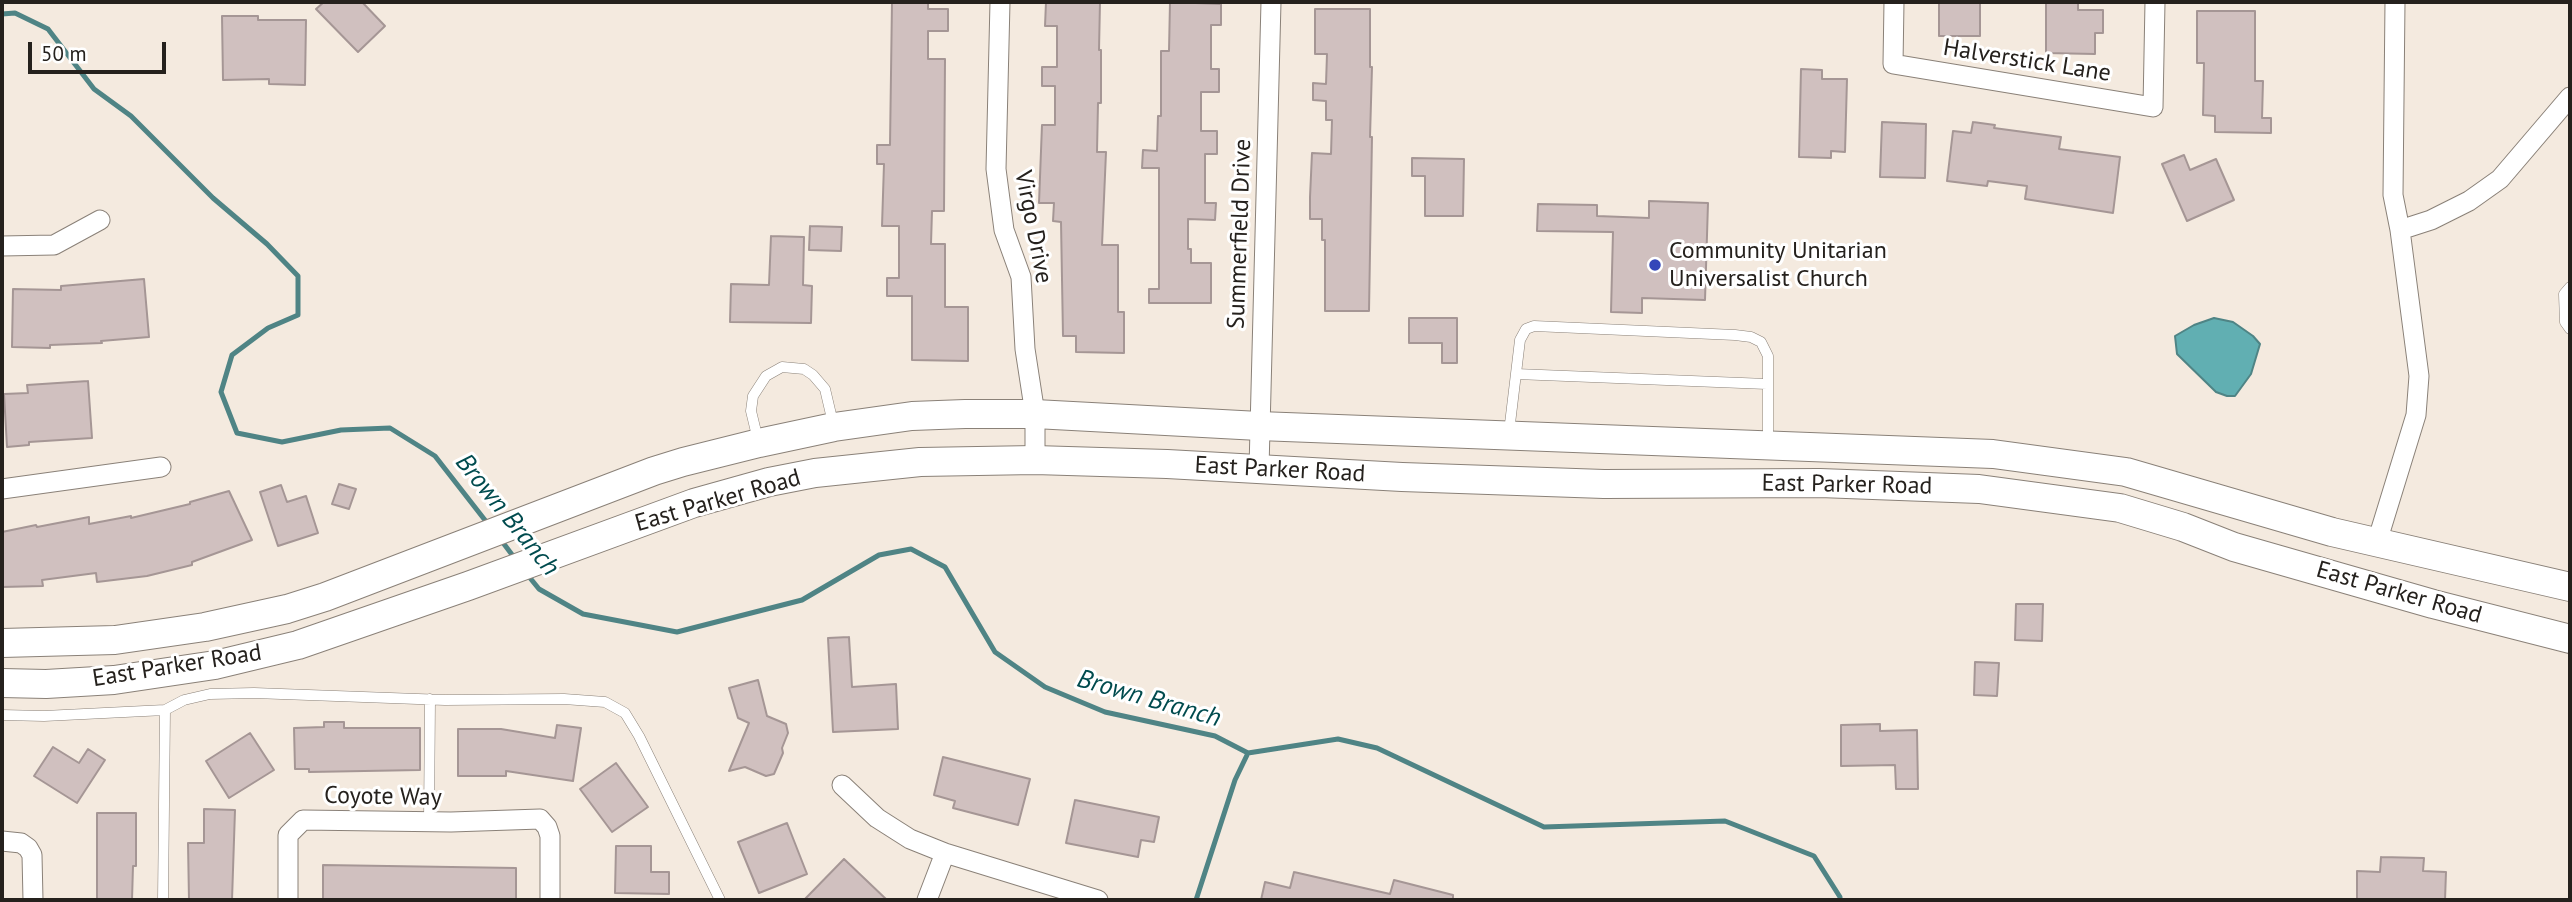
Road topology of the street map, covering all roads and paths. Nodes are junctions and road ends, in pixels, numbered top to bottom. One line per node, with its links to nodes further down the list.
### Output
1 (1000, 2): 14 (street, Virgo Drive)
2 (1271, 2): 15 (street, Summerfield Drive)
3 (1894, 2): 4 (street, Halverstick Lane)
4 (2155, 2)
5 (2395, 2): 8 (street)
6 (2570, 97): 8 (street)
7 (100, 220): 9 (street)
8 (2400, 230): 36 (street)
9 (2, 246)
10 (2570, 287): 11 (lane)
11 (2570, 329)
12 (1516, 374): 13 (lane); 13 (lane); 18 (lane)
13 (1767, 384): 21 (lane)
14 (1035, 414): 15 (main road, East Parker Road); 16 (main road, East Parker Road); 24 (street, Virgo Drive)
15 (1259, 426): 17 (main road, East Parker Road); 26 (street, Summerfield Drive)
16 (834, 427): 20 (main road, East Parker Road); 20 (lane)
17 (1407, 432): 18 (main road, East Parker Road); 28 (main road)
18 (1511, 436): 19 (main road, East Parker Road); 29 (main road)
19 (1609, 440): 21 (main road, East Parker Road); 32 (main road)
20 (759, 443): 30 (main road); 39 (main road, East Parker Road)
21 (1768, 445): 22 (main road, East Parker Road)
22 (1819, 447): 23 (main road, East Parker Road); 31 (main road)
23 (2008, 456): 27 (main road, East Parker Road); 34 (main road)
24 (1035, 460): 26 (main road, East Parker Road); 30 (main road, East Parker Road)
25 (161, 467): 33 (street)
26 (1259, 468): 28 (main road, East Parker Road)
27 (2126, 472): 35 (main road); 36 (main road, East Parker Road)
28 (1402, 477): 29 (main road, East Parker Road)
29 (1510, 481): 32 (main road, East Parker Road)
30 (769, 482): 42 (main road, East Parker Road)
31 (1820, 483): 32 (main road, East Parker Road); 34 (main road, East Parker Road)
32 (1604, 485)
33 (2, 489)
34 (2004, 492): 35 (main road, East Parker Road)
35 (2120, 508): 37 (main road, East Parker Road)
36 (2377, 542): 37 (main road); 38 (main road, East Parker Road)
37 (2365, 584): 40 (main road, East Parker Road)
38 (2570, 587)
39 (286, 609): 41 (main road, East Parker Road); 42 (main road)
40 (2570, 639)
41 (2, 643)
42 (298, 645): 43 (main road, East Parker Road)
43 (2, 683)
44 (430, 699): 45 (lane); 48 (lane); 55 (lane)
45 (165, 710): 46 (lane); 52 (lane)
46 (2, 715)
47 (842, 785): 50 (street)
48 (429, 822): 53 (street, Coyote Way); 54 (street, Coyote Way)
49 (2, 841): 51 (street)
50 (945, 853): 56 (street); 57 (street)
51 (33, 900)
52 (163, 900)
53 (288, 900)
54 (550, 900)
55 (720, 900)
56 (927, 900)
57 (1098, 900)

